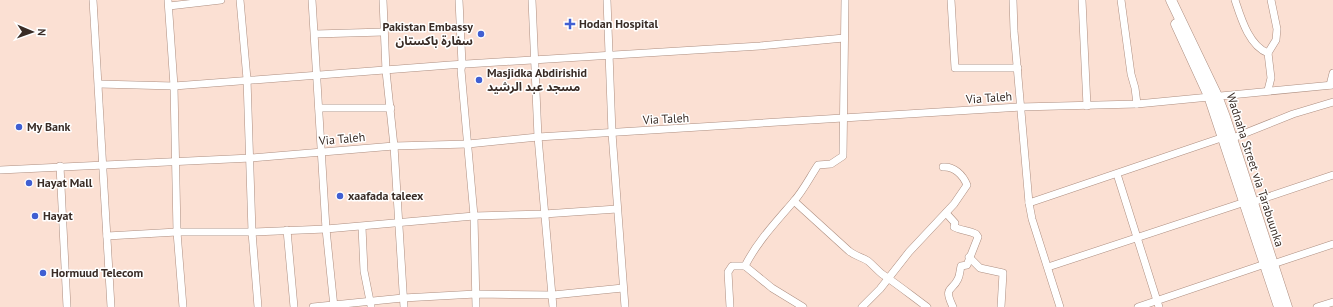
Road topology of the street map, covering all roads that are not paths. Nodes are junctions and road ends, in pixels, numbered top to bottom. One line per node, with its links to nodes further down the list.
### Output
1 (93, 0): 31 (street)
2 (221, 0): 18 (street)
3 (240, 0): 30 (street)
4 (312, 0): 20 (street)
5 (383, 0): 19 (street)
6 (459, 0): 25 (street)
7 (532, 0): 24 (street)
8 (607, 0): 23 (street)
9 (845, 0): 21 (street)
10 (951, 0): 26 (street)
11 (1013, 0): 26 (street)
12 (1082, 0): 38 (street)
13 (1122, 0): 37 (street)
14 (1165, 0): 35 (main road)
15 (1171, 0): 35 (main road, Wadnaha Street via Tarabuunka)
16 (1235, 0): 22 (street)
17 (1271, 0): 22 (street)
18 (168, 3): 33 (street)
19 (384, 32): 20 (street); 27 (street)
20 (315, 34): 29 (street)
21 (844, 38): 23 (street); 42 (street)
22 (1268, 53): 34 (street)
23 (610, 55): 24 (street); 43 (street)
24 (534, 59): 25 (street); 44 (street)
25 (462, 64): 27 (street); 46 (street)
26 (1018, 68): 39 (street)
27 (386, 71): 29 (street); 41 (street)
28 (1333, 73): 32 (street)
29 (317, 74): 30 (street); 40 (street)
30 (247, 79): 33 (street); 49 (street)
31 (99, 84): 33 (street); 52 (street)
32 (1332, 85): 34 (street, Via Taleh)
33 (174, 86): 50 (street)
34 (1268, 90): 35 (street, Via Taleh)
35 (1213, 96): 37 (street, Via Taleh); 45 (main road)
36 (1333, 102): 45 (street)
37 (1136, 104): 38 (street, Via Taleh)
38 (1087, 106): 39 (street, Via Taleh)
39 (1020, 107): 42 (street, Via Taleh); 59 (street)
40 (319, 108): 41 (street); 48 (street)
41 (391, 108): 47 (street)
42 (844, 119): 43 (street, Via Taleh); 57 (street)
43 (612, 133): 44 (street, Via Taleh); 60 (street)
44 (538, 137): 46 (street, Via Taleh); 62 (street)
45 (1228, 137): 55 (street); 58 (main road)
46 (468, 144): 47 (street, Via Taleh); 63 (street)
47 (394, 146): 48 (street, Via Taleh); 64 (street)
48 (321, 152): 49 (street, Via Taleh); 66 (street)
49 (251, 158): 50 (street, Via Taleh); 69 (street)
50 (176, 161): 52 (street, Via Taleh); 68 (street)
51 (60, 166): 52 (street, Via Taleh); 54 (street, Via Taleh); 86 (street)
52 (103, 166): 70 (street)
53 (942, 167): 61 (street)
54 (0, 170)
55 (1117, 174): 59 (street); 71 (street)
56 (1333, 175): 58 (street)
57 (794, 201): 75 (street); 77 (street)
58 (1249, 202): 71 (street); 74 (main road)
59 (1030, 203): 76 (street)
60 (617, 209): 62 (street); 78 (street)
61 (946, 213): 73 (street); 77 (street)
62 (544, 214): 63 (street); 80 (street)
63 (474, 216): 64 (street); 79 (street)
64 (399, 223): 65 (street); 81 (street)
65 (362, 227): 66 (street); 84 (street)
66 (326, 229): 67 (street); 85 (street)
67 (287, 230): 69 (street); 90 (street)
68 (177, 232): 69 (street); 70 (street); 88 (street)
69 (252, 232): 89 (street)
70 (108, 236): 87 (street)
71 (1138, 237): 76 (street); 83 (street)
72 (1333, 244): 74 (street)
73 (969, 257): 100 (street); 101 (street)
74 (1269, 264): 83 (street); 104 (main road); 105 (main road, Wadnaha Street via Tarabuunka)
75 (745, 266): 96 (street); 97 (street)
76 (1048, 267): 102 (street)
77 (889, 276): 98 (street); 99 (street)
78 (623, 288): 80 (street); 95 (street)
79 (476, 294): 80 (street); 81 (street); 93 (street)
80 (552, 295): 94 (street)
81 (404, 298): 84 (street); 92 (street)
82 (1333, 302): 106 (street)
83 (1158, 304): 103 (street)
84 (371, 305): 85 (street)
85 (334, 306): 91 (street)
86 (67, 307)
87 (111, 307)
88 (183, 307)
89 (258, 307)
90 (294, 307)
91 (313, 307)
92 (404, 307)
93 (476, 307)
94 (553, 307)
95 (625, 307)
96 (730, 307)
97 (803, 307)
98 (862, 307)
99 (927, 307)
100 (953, 307)
101 (1001, 307)
102 (1060, 307)
103 (1138, 307)
104 (1279, 307)
105 (1287, 307)
106 (1317, 307)

